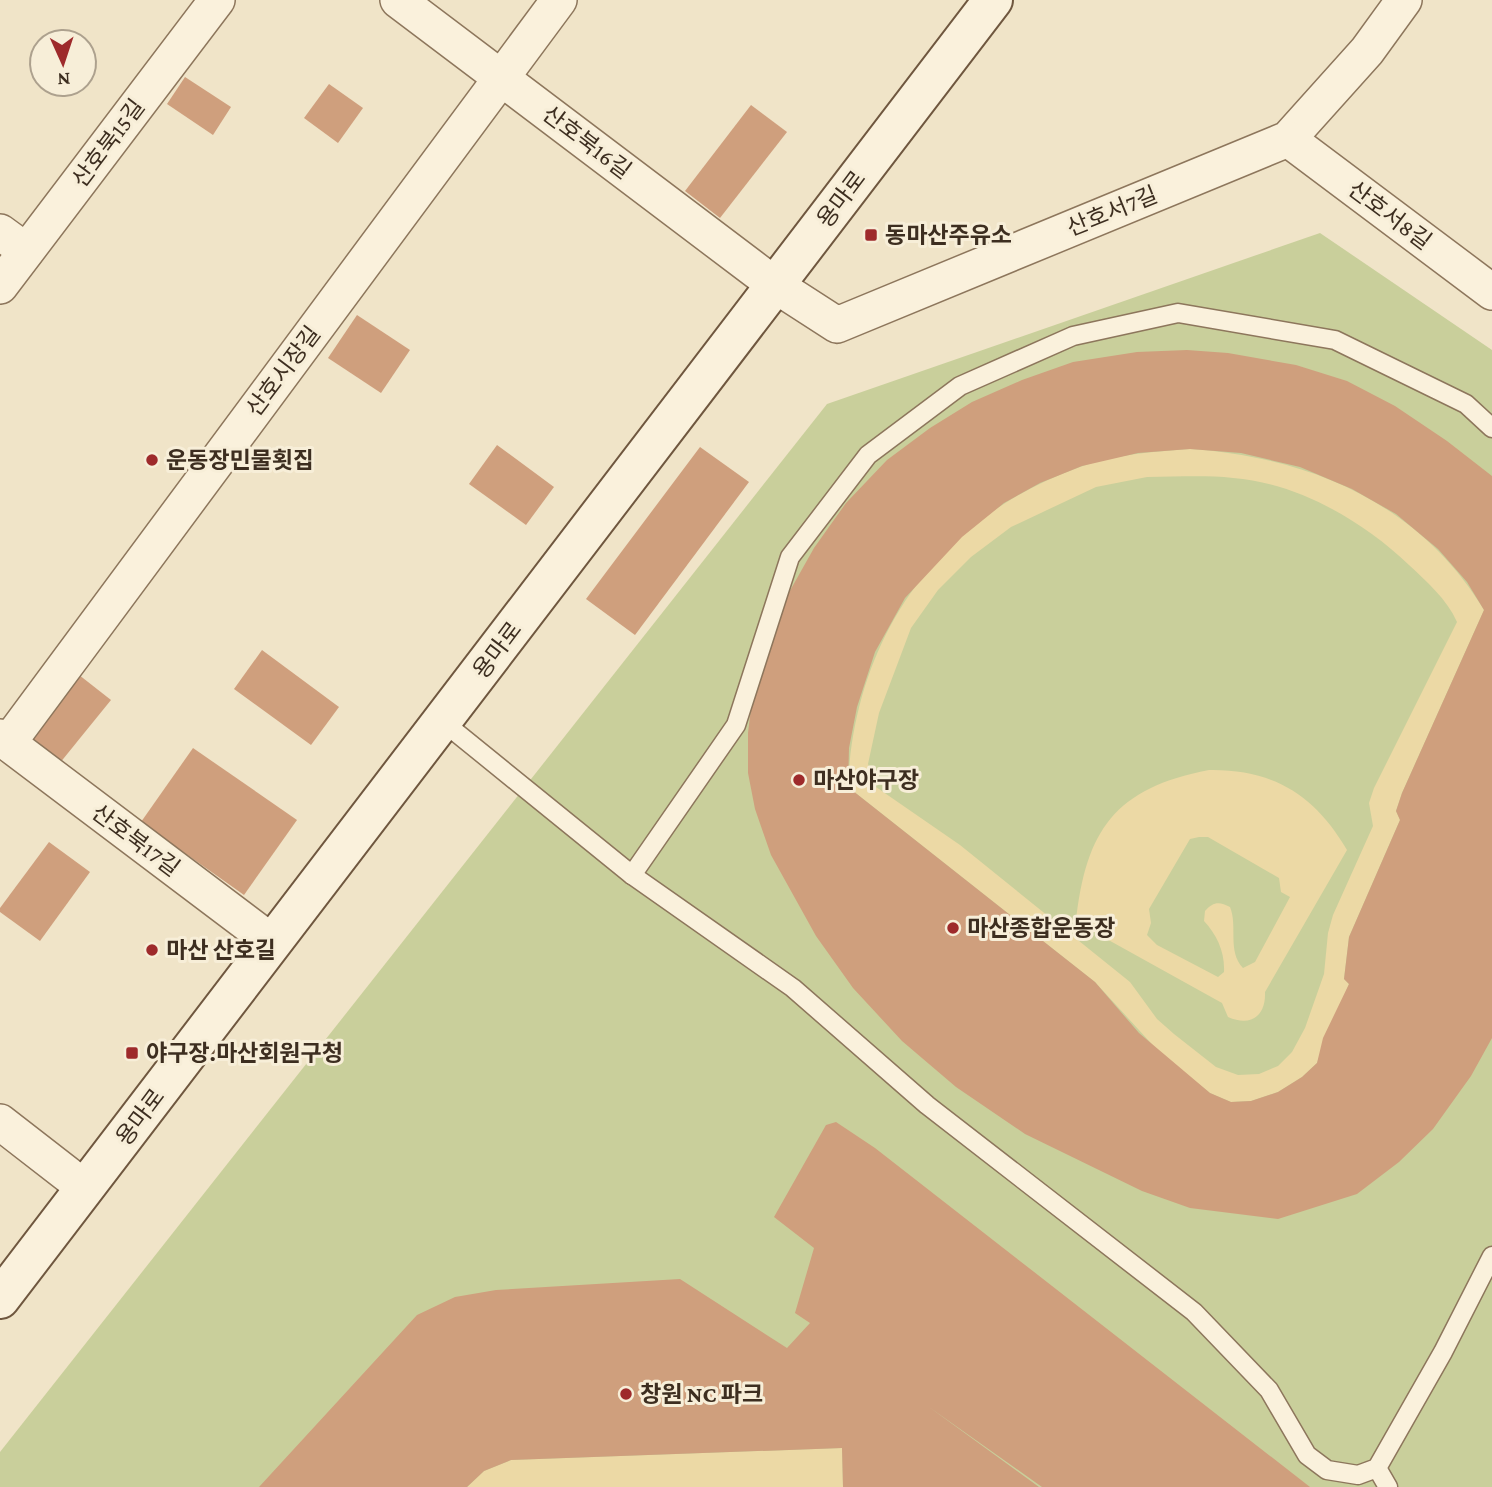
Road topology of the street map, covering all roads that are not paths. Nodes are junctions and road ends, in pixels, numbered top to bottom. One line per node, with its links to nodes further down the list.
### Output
1 (217, 0): 8 (street, 산호북15길)
2 (398, 0): 6 (street, 산호북16길)
3 (559, 0): 6 (street, 산호시장길)
4 (993, 0): 9 (main road, 용마로)
5 (1404, 0): 7 (street, 산호서7길)
6 (502, 76): 9 (street, 산호북16길); 14 (street, 산호시장길)
7 (1288, 139): 9 (street, 산호서7길); 11 (street, 산호서8길)
8 (13, 242): 10 (street, 산호북15길)
9 (775, 285): 13 (main road, 용마로)
10 (0, 286)
11 (1492, 292)
12 (1492, 428): 15 (lane)
13 (442, 721): 15 (lane); 16 (main road, 용마로)
14 (4, 740): 16 (street, 산호북17길)
15 (632, 875): 21 (lane)
16 (273, 943): 18 (main road, 용마로)
17 (0, 1122): 18 (street)
18 (85, 1188): 20 (main road, 용마로)
19 (1492, 1256): 21 (lane)
20 (0, 1299)
21 (1377, 1468): 22 (lane)
22 (1388, 1487)

